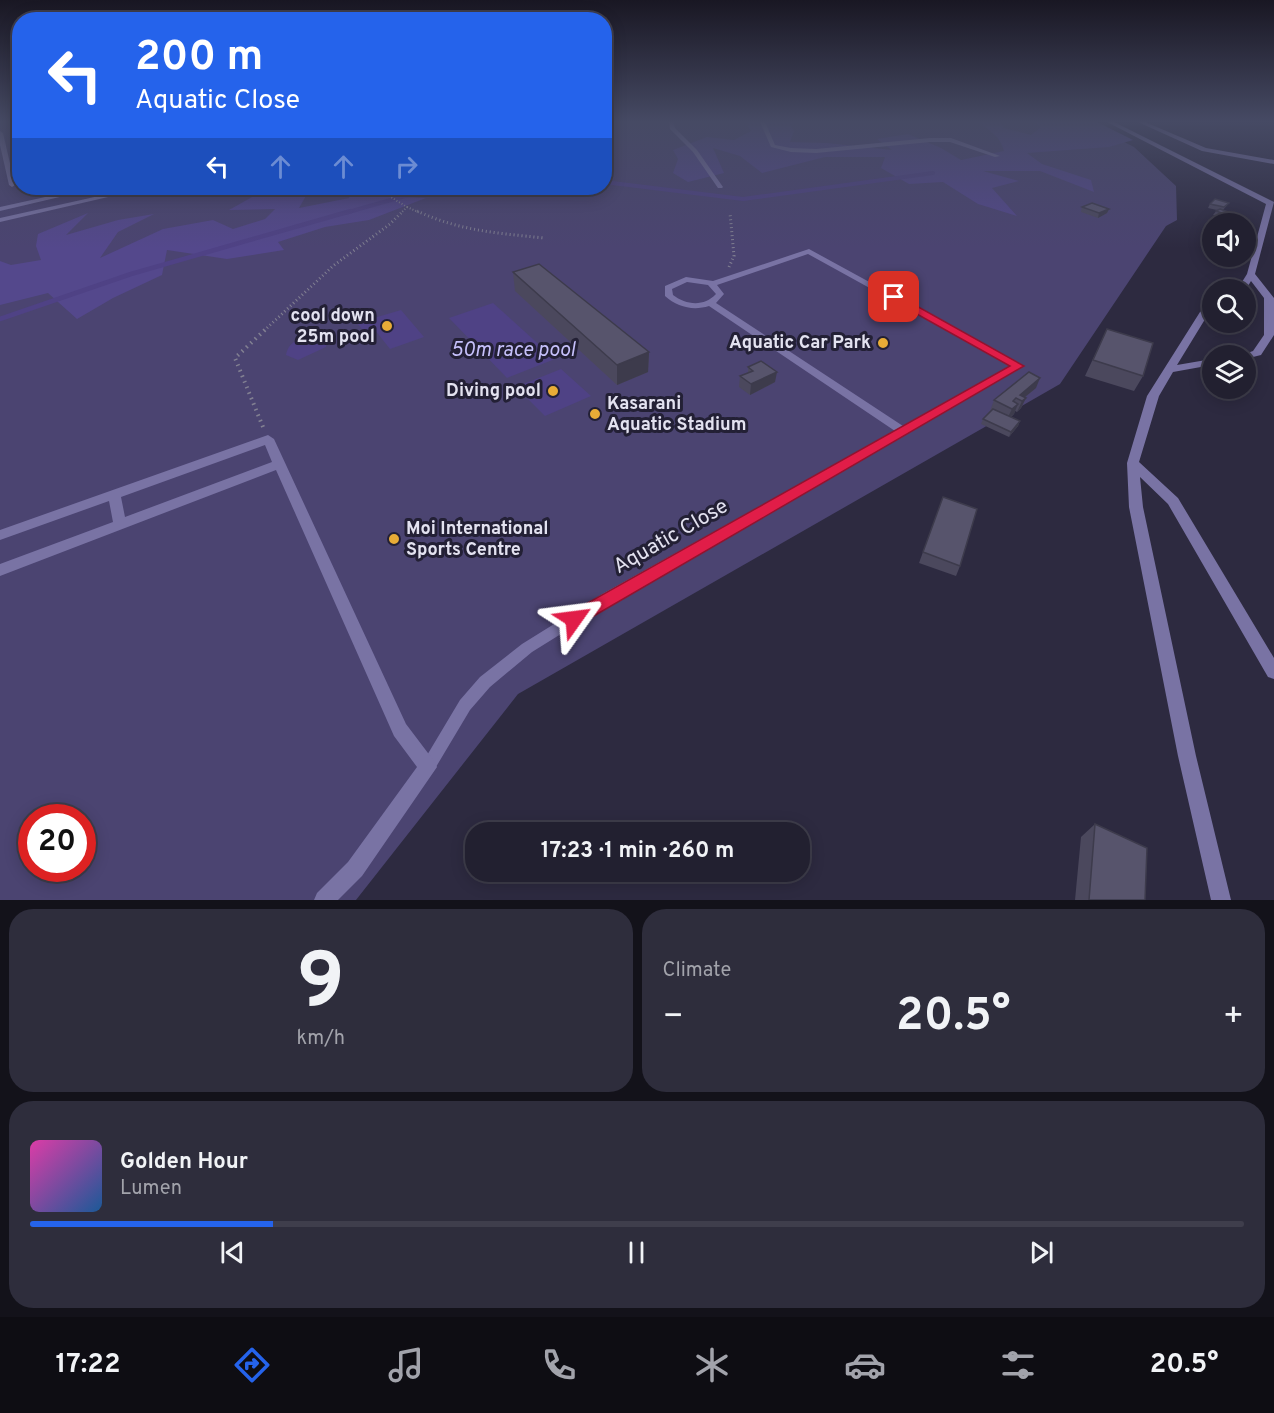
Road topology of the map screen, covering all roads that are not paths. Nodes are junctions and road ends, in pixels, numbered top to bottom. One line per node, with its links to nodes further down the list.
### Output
1 (7, 164): 4 (lane)
2 (704, 164): 5 (lane)
3 (1193, 164): 8 (street)
4 (12, 184)
5 (720, 187)
6 (61, 195): 9 (street)
7 (111, 195): 10 (street)
8 (1272, 204): 11 (street)
9 (0, 208)
10 (0, 219)
11 (1251, 274): 12 (street); 16 (street)
12 (1248, 279)
13 (713, 284): 14 (lane); 14 (lane, Aquatic Close); 19 (lane, Aquatic Close)
14 (710, 303): 19 (lane)
15 (1202, 315): 18 (street)
16 (1256, 353)
17 (1202, 364): 18 (street)
18 (1172, 369): 20 (street)
19 (903, 431): 27 (lane, Aquatic Close)
20 (1133, 463): 26 (street); 29 (street)
21 (279, 464): 22 (street); 23 (street); 27 (street)
22 (114, 494): 23 (street); 24 (street)
23 (120, 524): 25 (street)
24 (0, 535)
25 (0, 570)
26 (1274, 672)
27 (428, 767): 28 (street, Aquatic Close)
28 (324, 900)
29 (1221, 900)

